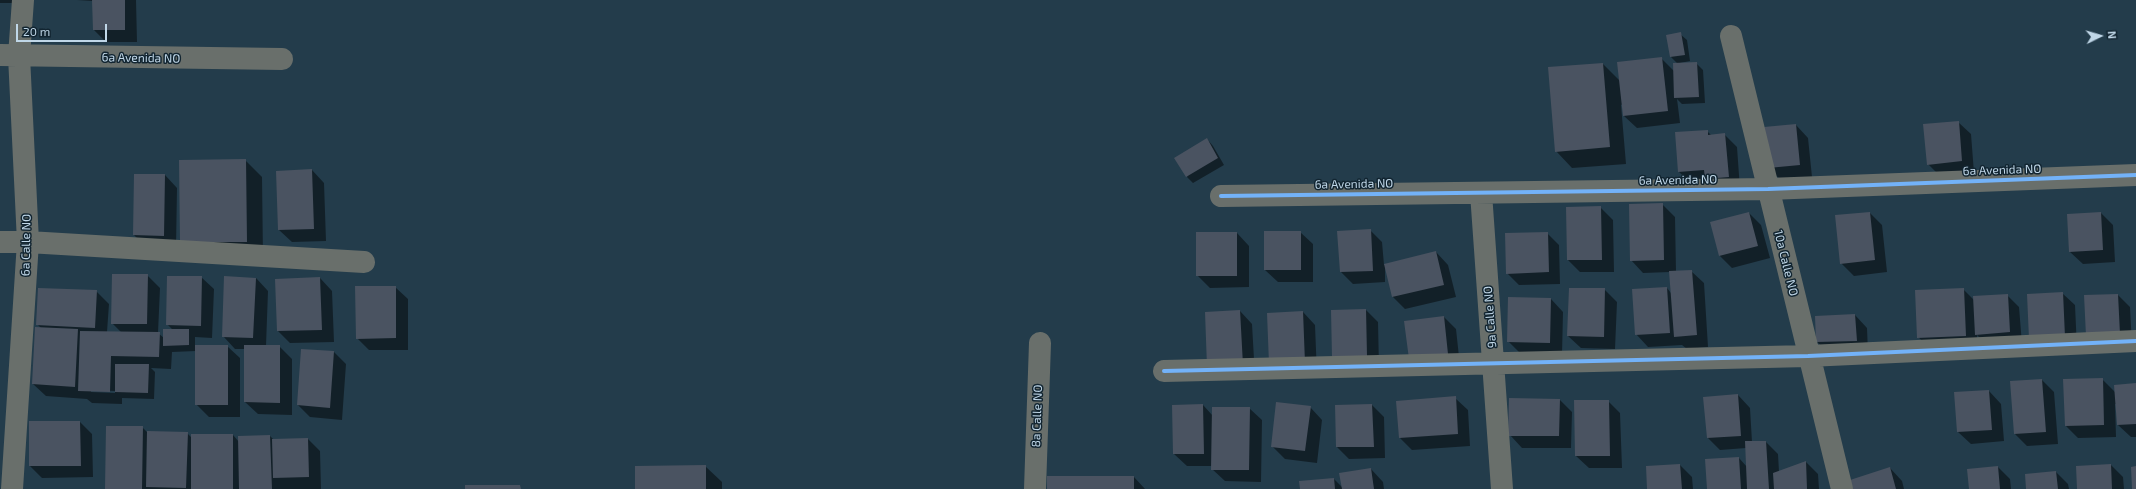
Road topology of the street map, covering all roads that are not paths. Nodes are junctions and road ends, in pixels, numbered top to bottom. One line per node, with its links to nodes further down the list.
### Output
1 (23, 0): 3 (street, 6a Calle NO)
2 (1731, 36): 6 (street, 10a Calle NO)
3 (9, 56): 4 (street, 6a Avenida NO); 10 (street, 6a Calle NO)
4 (282, 59)
5 (2136, 175): 6 (street, 6a Avenida NO)
6 (1768, 189): 7 (street, 6a Avenida NO); 14 (street, 10a Calle NO)
7 (1481, 193): 8 (street, 6a Avenida NO); 15 (street, 9a Calle NO)
8 (1221, 196)
9 (0, 242): 10 (street)
10 (28, 242): 11 (street); 17 (street, 6a Calle NO)
11 (364, 262)
12 (2136, 341): 14 (street)
13 (1040, 343): 18 (street, 8a Calle NO)
14 (1808, 356): 15 (street); 20 (street, 10a Calle NO)
15 (1494, 363): 16 (street); 19 (street, 9a Calle NO)
16 (1164, 371)
17 (12, 489)
18 (1035, 489)
19 (1502, 489)
20 (1842, 489)

